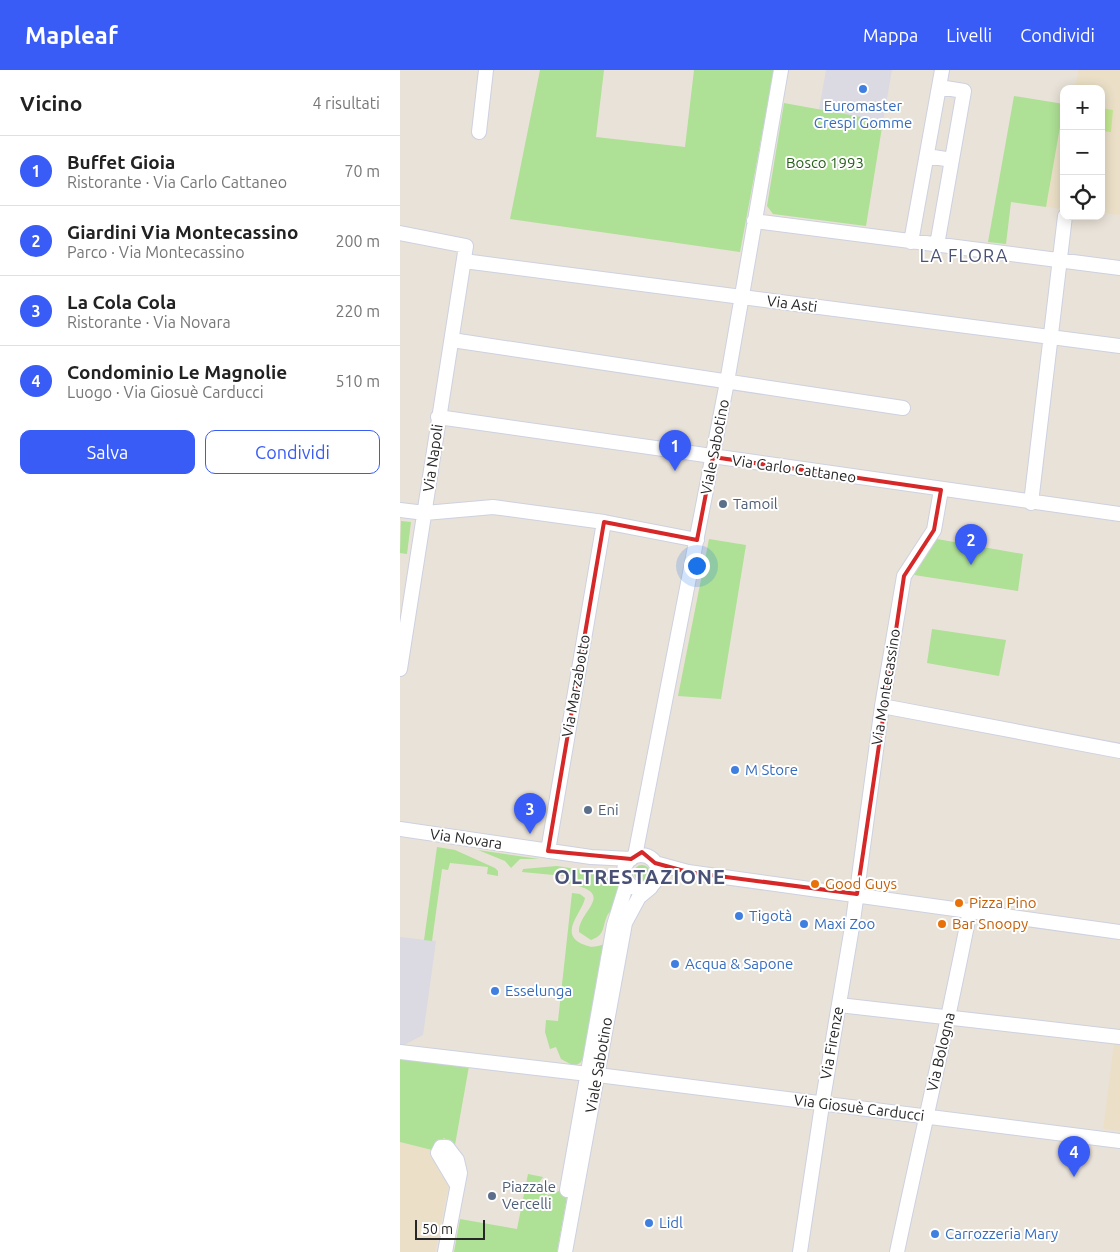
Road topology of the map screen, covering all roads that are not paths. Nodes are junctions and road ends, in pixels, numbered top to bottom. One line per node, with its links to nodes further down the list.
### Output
1 (486, 70): 5 (street)
2 (781, 70): 9 (street, Viale Sabotino)
3 (942, 70): 4 (street)
4 (939, 87): 6 (street); 7 (street)
5 (479, 132)
6 (926, 156): 7 (street); 11 (street)
7 (952, 160): 12 (street)
8 (1064, 220): 13 (street)
9 (754, 222): 11 (street); 16 (street, Viale Sabotino)
10 (400, 233): 14 (street, Via Napoli)
11 (911, 242): 12 (street)
12 (937, 245): 13 (street)
13 (1059, 260): 15 (street); 17 (street)
14 (464, 261): 16 (street, Via Asti); 18 (street, Via Napoli)
15 (1120, 268)
16 (742, 297): 17 (street, Via Asti); 20 (street, Viale Sabotino)
17 (1052, 338): 19 (street, Via Asti); 25 (street)
18 (452, 340): 20 (street); 22 (street, Via Napoli)
19 (1120, 346)
20 (727, 382): 21 (street); 23 (street, Viale Sabotino)
21 (903, 408)
22 (438, 417): 23 (street, Via Carlo Cattaneo); 27 (street, Via Napoli)
23 (713, 456): 24 (street, Via Carlo Cattaneo); 30 (street, Viale Sabotino)
24 (941, 490): 25 (street, Via Carlo Cattaneo); 32 (street, Via Montecassino)
25 (1031, 503): 28 (street, Via Carlo Cattaneo)
26 (400, 510): 27 (street)
27 (425, 513): 29 (street); 31 (street, Via Napoli)
28 (1120, 514)
29 (604, 522): 30 (street); 36 (street, Via Marzabotto)
30 (697, 540): 34 (street, Viale Sabotino)
31 (400, 669)
32 (882, 706): 33 (street); 43 (street, Via Montecassino)
33 (1120, 751)
34 (643, 822): 38 (street, Viale Sabotino); 39 (street, Viale Sabotino)
35 (400, 829): 36 (street, Via Novara)
36 (548, 851): 37 (street, Via Novara)
37 (591, 857): 38 (street, Via Novara); 41 (street, Via Novara)
38 (633, 858): 39 (street); 41 (street)
39 (653, 861): 40 (street); 42 (street)
40 (688, 872): 42 (street); 43 (street)
41 (625, 879): 42 (street); 50 (street, Viale Sabotino)
42 (653, 885): 50 (street, Viale Sabotino)
43 (857, 894): 44 (street); 46 (street, Via Firenze)
44 (970, 910): 45 (street); 47 (street, Via Bologna)
45 (1120, 932)
46 (839, 1005): 47 (street); 51 (street, Via Firenze)
47 (949, 1019): 48 (street); 52 (street, Via Bologna)
48 (1120, 1037)
49 (400, 1052): 50 (street, Via Giosuè Carducci)
50 (593, 1074): 51 (street, Via Giosuè Carducci); 56 (street, Viale Sabotino); 57 (street, Viale Sabotino)
51 (822, 1104): 52 (street, Via Giosuè Carducci); 58 (street, Via Firenze)
52 (925, 1117): 53 (street, Via Giosuè Carducci); 59 (street, Via Bologna)
53 (1120, 1141)
54 (458, 1185): 55 (street)
55 (445, 1252)
56 (556, 1252)
57 (565, 1252)
58 (800, 1252)
59 (897, 1252)

